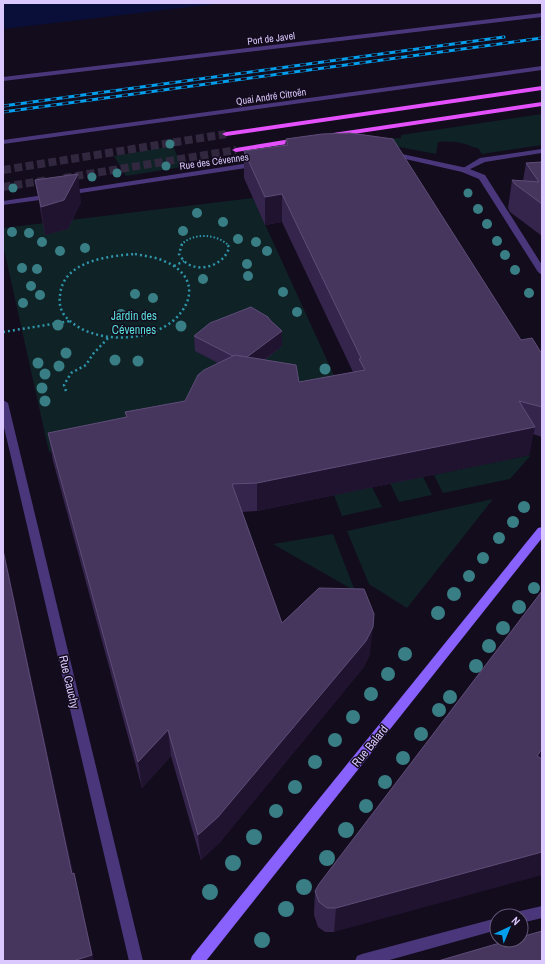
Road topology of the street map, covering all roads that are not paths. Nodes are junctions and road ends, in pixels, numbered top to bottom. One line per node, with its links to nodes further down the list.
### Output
1 (542, 15): 3 (street, Port de Javel)
2 (542, 68): 9 (street, Quai André Citroën)
3 (3, 79)
4 (542, 88): 6 (main road)
5 (542, 104): 7 (main road)
6 (226, 134)
7 (322, 137)
8 (307, 139): 10 (main road)
9 (3, 142)
10 (236, 150)
11 (380, 151): 14 (street)
12 (542, 151): 14 (street)
13 (266, 163): 15 (street, Rue des Cévennes)
14 (464, 170): 16 (street)
15 (3, 203)
16 (542, 272)
17 (3, 403): 22 (street, Rue Cauchy)
18 (542, 531): 23 (street, Rue Balard)
19 (542, 912): 20 (street)
20 (529, 915)
21 (489, 926): 24 (street)
22 (136, 961)
23 (198, 961)
24 (362, 961)

